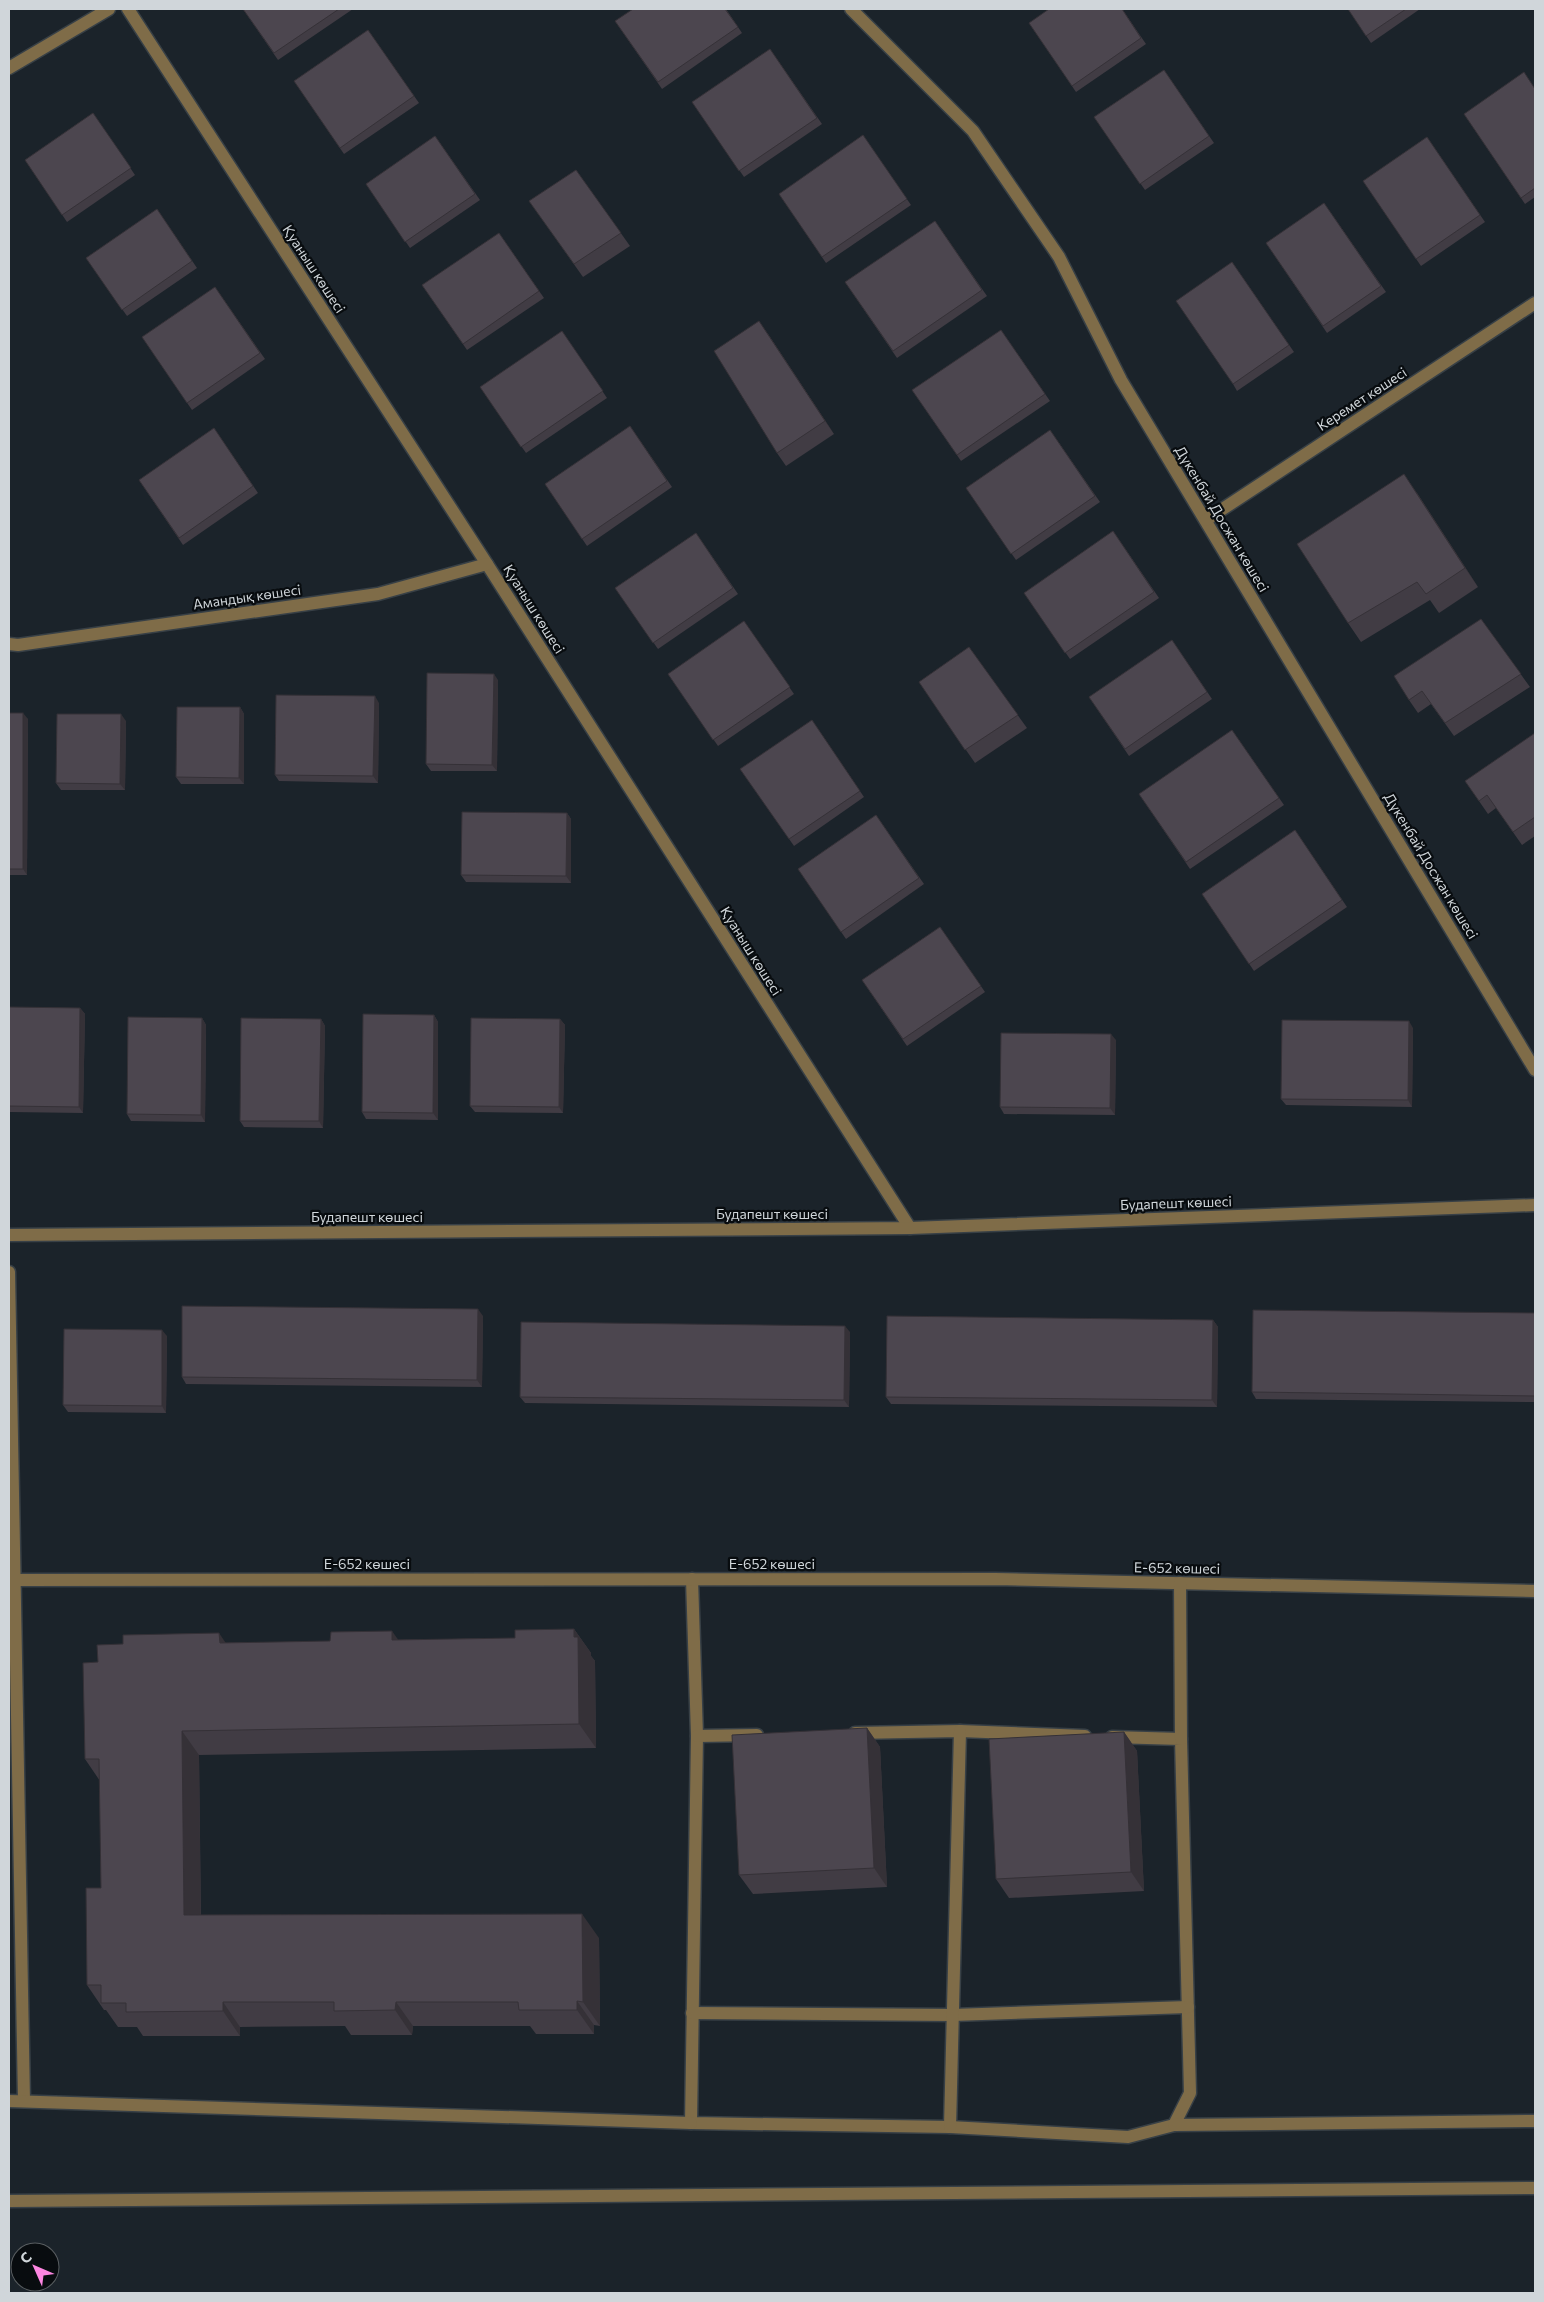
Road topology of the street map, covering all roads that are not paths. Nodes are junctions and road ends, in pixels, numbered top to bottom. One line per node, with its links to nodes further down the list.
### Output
1 (109, 9): 4 (street)
2 (128, 9): 7 (street, Қуаныш көшесі)
3 (851, 9): 6 (street, Дүкенбай Досжан көшесі)
4 (9, 68)
5 (1535, 303): 6 (street, Керемет көшесі)
6 (1206, 520): 9 (street, Дүкенбай Досжан көшесі)
7 (487, 564): 8 (street, Амандық көшесі); 11 (street, Қуаныш көшесі)
8 (9, 644)
9 (1535, 1070)
10 (1535, 1205): 11 (street, Будапешт көшесі)
11 (910, 1228): 12 (street, Будапешт көшесі)
12 (9, 1235)
13 (9, 1272): 15 (street)
14 (692, 1579): 15 (street, Е-652 көшесі); 16 (street, Е-652 көшесі); 21 (street)
15 (12, 1580): 27 (street)
16 (1180, 1583): 17 (street, Е-652 көшесі); 22 (street)
17 (1535, 1591)
18 (960, 1731): 19 (street); 22 (street); 25 (street)
19 (843, 1733)
20 (766, 1734): 21 (street)
21 (697, 1736): 24 (street)
22 (1181, 1739): 23 (street)
23 (1188, 2007): 25 (street); 30 (street)
24 (692, 2013): 25 (street); 29 (street)
25 (953, 2015): 31 (street)
26 (9, 2101): 27 (street)
27 (24, 2101): 29 (street)
28 (1535, 2121): 30 (street)
29 (691, 2123): 31 (street)
30 (1174, 2125): 31 (street)
31 (950, 2127)
32 (1535, 2188): 33 (street)
33 (9, 2201)

